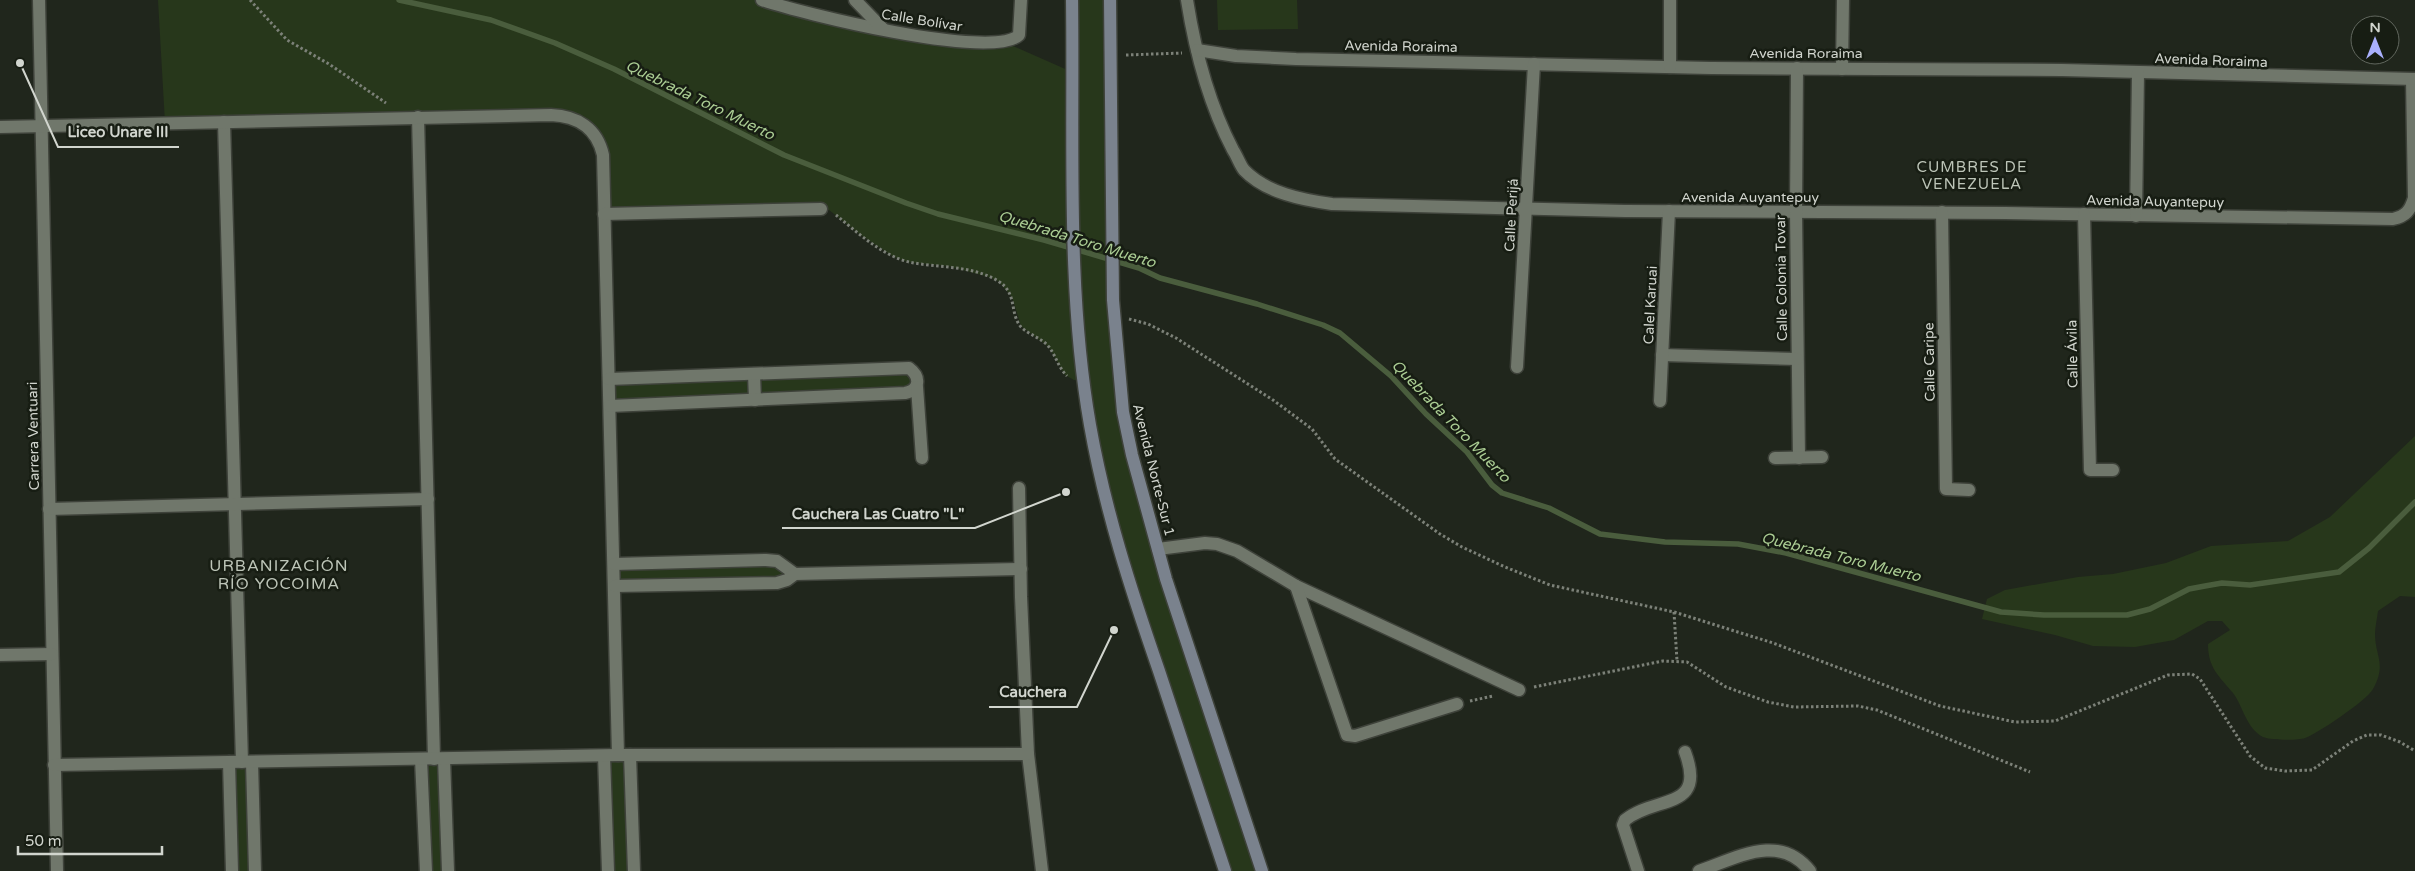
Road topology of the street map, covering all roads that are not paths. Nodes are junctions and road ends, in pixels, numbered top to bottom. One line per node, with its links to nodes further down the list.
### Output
1 (39, 0): 20 (street, Carrera Ventuari)
2 (762, 0): 10 (street, Calle Bolívar)
3 (855, 0): 10 (street)
4 (1021, 0): 10 (street, Calle Bolívar)
5 (1072, 0): 74 (main road)
6 (1110, 0): 49 (main road, Avenida Norte-Sur 1)
7 (1187, 0): 11 (street, Avenida Auyantepuy)
8 (1670, 0): 13 (street)
9 (1842, 0): 15 (street)
10 (883, 30)
11 (1197, 50): 12 (street, Avenida Roraima); 23 (street, Avenida Auyantepuy)
12 (1534, 64): 13 (street, Avenida Roraima); 23 (street, Calle Perijá)
13 (1670, 67): 14 (street, Avenida Roraima)
14 (1796, 68): 15 (street, Avenida Roraima); 25 (street, Calle Colonia Tovar)
15 (1842, 68): 16 (street, Avenida Roraima)
16 (2138, 73): 17 (street, Avenida Roraima); 29 (street)
17 (2413, 80): 29 (street, Avenida Auyantepuy)
18 (413, 117): 19 (street); 27 (street); 46 (street)
19 (224, 122): 20 (street); 47 (street)
20 (42, 126): 21 (street); 48 (street, Carrera Ventuari)
21 (0, 127)
22 (821, 209): 27 (street)
23 (1526, 209): 24 (street, Avenida Auyantepuy); 32 (street, Calle Perijá)
24 (1669, 211): 25 (street, Avenida Auyantepuy); 30 (street, Calel Karuai)
25 (1796, 212): 26 (street, Avenida Auyantepuy); 31 (street, Calle Colonia Tovar)
26 (1942, 212): 28 (street, Avenida Auyantepuy); 45 (street, Calle Caripe)
27 (604, 214): 34 (street)
28 (2084, 214): 29 (street, Avenida Auyantepuy); 43 (street, Calle Ávila)
29 (2136, 216)
30 (1662, 355): 31 (street); 37 (street, Calel Karuai)
31 (1797, 359): 42 (street, Calle Colonia Tovar)
32 (1517, 367)
33 (754, 374): 34 (street); 35 (street); 36 (street)
34 (609, 379): 38 (street)
35 (917, 387): 36 (street); 40 (street)
36 (755, 400): 38 (street)
37 (1660, 401)
38 (610, 406): 50 (street)
39 (1822, 457): 42 (street)
40 (922, 458)
41 (1775, 458): 42 (street)
42 (1799, 458)
43 (2112, 470)
44 (1019, 488): 51 (street)
45 (1969, 490)
46 (428, 499): 47 (street); 63 (street)
47 (234, 504): 48 (street); 64 (street)
48 (49, 509): 55 (street, Carrera Ventuari)
49 (1158, 549): 54 (street); 75 (main road, Avenida Norte-Sur 1)
50 (614, 564): 52 (street); 53 (street)
51 (1020, 569): 52 (street); 60 (street)
52 (795, 574): 53 (street)
53 (615, 586): 62 (street)
54 (1296, 586): 57 (street); 58 (street)
55 (52, 654): 56 (street); 65 (street, Carrera Ventuari)
56 (0, 655)
57 (1519, 690)
58 (1457, 704)
59 (1686, 752): 76 (street)
60 (1028, 754): 62 (street); 73 (street)
61 (604, 756): 62 (street); 63 (street); 71 (street)
62 (624, 756): 72 (street)
63 (433, 759): 64 (street); 69 (street); 70 (street)
64 (241, 762): 65 (street); 67 (street); 68 (street)
65 (54, 765): 66 (street, Carrera Ventuari)
66 (57, 871)
67 (232, 871)
68 (255, 871)
69 (426, 871)
70 (448, 871)
71 (608, 871)
72 (634, 871)
73 (1042, 871)
74 (1225, 871)
75 (1262, 871)
76 (1638, 871)
77 (1699, 871): 78 (street)
78 (1810, 871)

